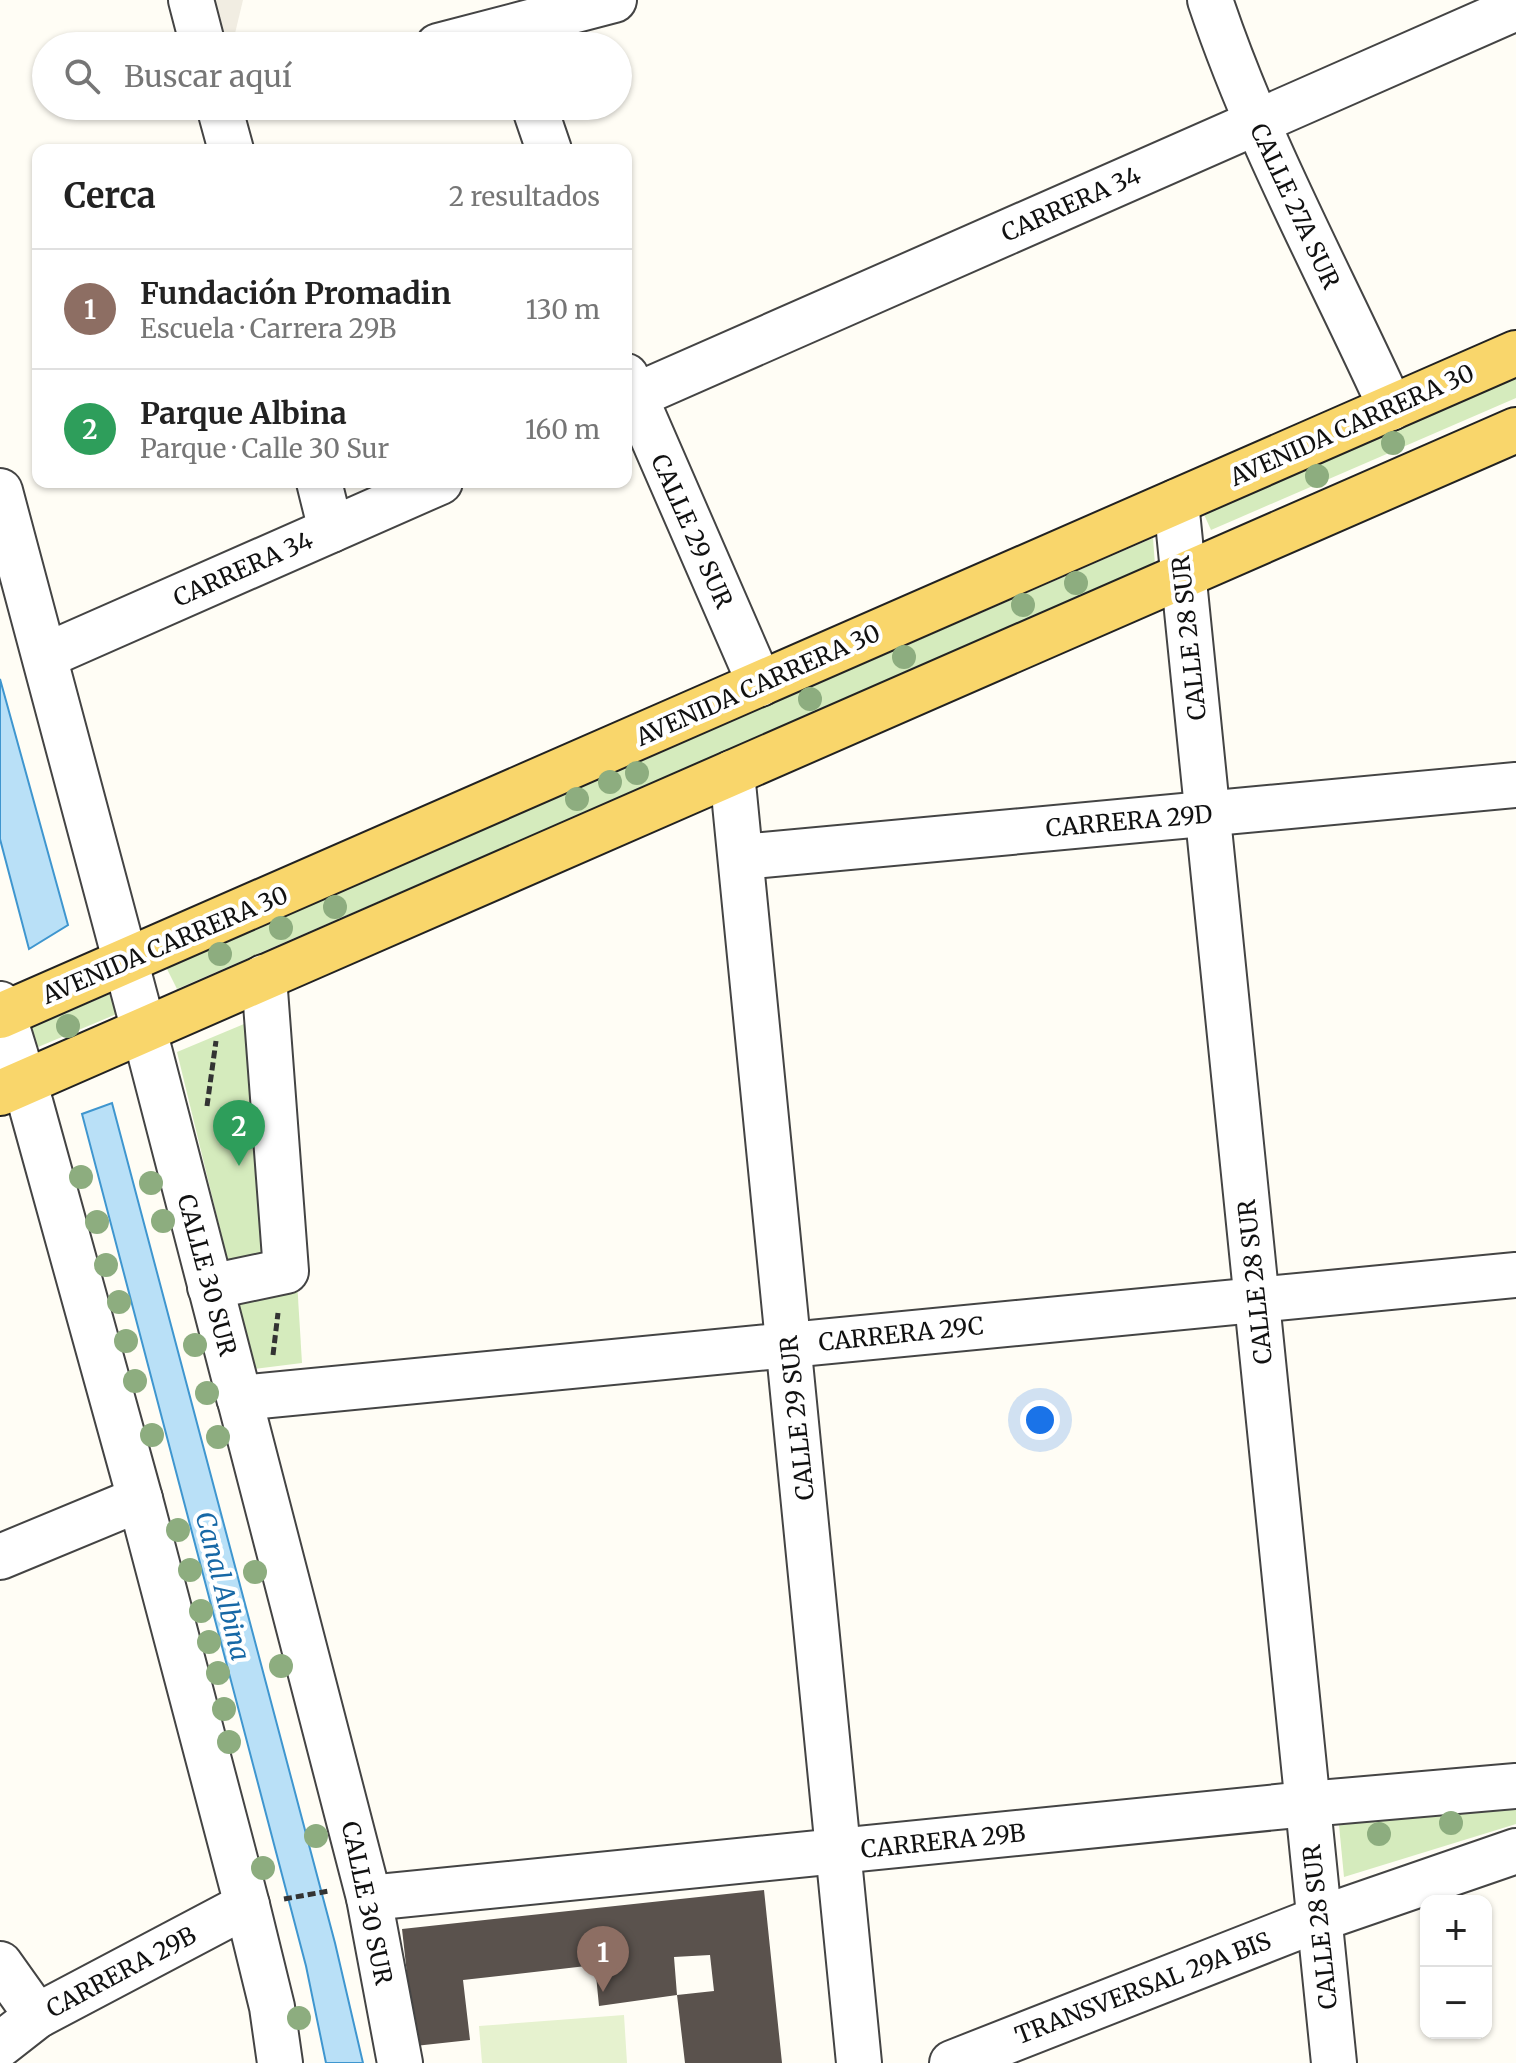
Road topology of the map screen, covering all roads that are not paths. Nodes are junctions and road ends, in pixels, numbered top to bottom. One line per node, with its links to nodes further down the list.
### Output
1 (191, 0): 5 (street)
2 (614, 0): 6 (street)
3 (1210, 0): 9 (street, CALLE 27A SUR)
4 (1516, 8): 9 (street, CARRERA 34)
5 (199, 32)
6 (524, 32)
7 (223, 120): 10 (street)
8 (539, 120): 11 (street)
9 (1256, 123): 13 (street, CARRERA 34); 15 (street, CALLE 27A SUR)
10 (229, 144)
11 (547, 144)
12 (1516, 353): 15 (main road, AVENIDA CARRERA 30)
13 (632, 389)
14 (632, 400): 24 (street, CALLE 29 SUR)
15 (1391, 408): 20 (main road, AVENIDA CARRERA 30)
16 (1516, 430): 22 (main road)
17 (320, 488): 21 (street)
18 (426, 488): 21 (street, CARRERA 34)
19 (0, 491): 23 (street, CALLE 30 SUR)
20 (1176, 502): 22 (street, CALLE 28 SUR); 24 (main road, AVENIDA CARRERA 30)
21 (331, 530): 23 (street, CARRERA 34)
22 (1183, 575): 25 (main road); 27 (street, CALLE 28 SUR)
23 (45, 656): 29 (street, CALLE 30 SUR)
24 (760, 684): 29 (main road, AVENIDA CARRERA 30)
25 (732, 773): 28 (street, CALLE 29 SUR); 30 (main road)
26 (1516, 785): 27 (street, CARRERA 29D)
27 (1207, 814): 28 (street, CARRERA 29D); 36 (street, CALLE 28 SUR)
28 (742, 857): 37 (street, CALLE 29 SUR)
29 (126, 963): 31 (main road, AVENIDA CARRERA 30); 32 (street, CALLE 30 SUR)
30 (264, 977): 32 (main road); 35 (street)
31 (1, 1012): 33 (street)
32 (144, 1030): 33 (main road); 35 (street, CALLE 30 SUR)
33 (12, 1087): 39 (street)
34 (1516, 1275): 36 (street, CARRERA 29C)
35 (210, 1287): 38 (street, CALLE 30 SUR)
36 (1257, 1300): 37 (street, CARRERA 29C); 42 (street, CALLE 28 SUR)
37 (790, 1345): 38 (street, CARRERA 29C); 43 (street, CALLE 29 SUR)
38 (239, 1398): 45 (street, CALLE 30 SUR)
39 (140, 1499): 40 (street); 46 (street)
40 (0, 1557)
41 (1516, 1786): 42 (street, CARRERA 29B)
42 (1307, 1804): 43 (street, CARRERA 29B); 47 (street, CALLE 28 SUR)
43 (839, 1851): 45 (street, CARRERA 29B); 53 (street, CALLE 29 SUR)
44 (1516, 1851): 47 (street, TRANSVERSAL 29A BIS)
45 (351, 1894): 52 (street, CALLE 30 SUR)
46 (264, 1902): 49 (street, CARRERA 29B); 51 (street)
47 (1319, 1919): 54 (street, TRANSVERSAL 29A BIS); 55 (street, CALLE 28 SUR)
48 (0, 1964): 49 (street)
49 (37, 2016): 50 (street, CARRERA 29B)
50 (0, 2045)
51 (280, 2063)
52 (400, 2063)
53 (859, 2063)
54 (952, 2063)
55 (1334, 2063)

